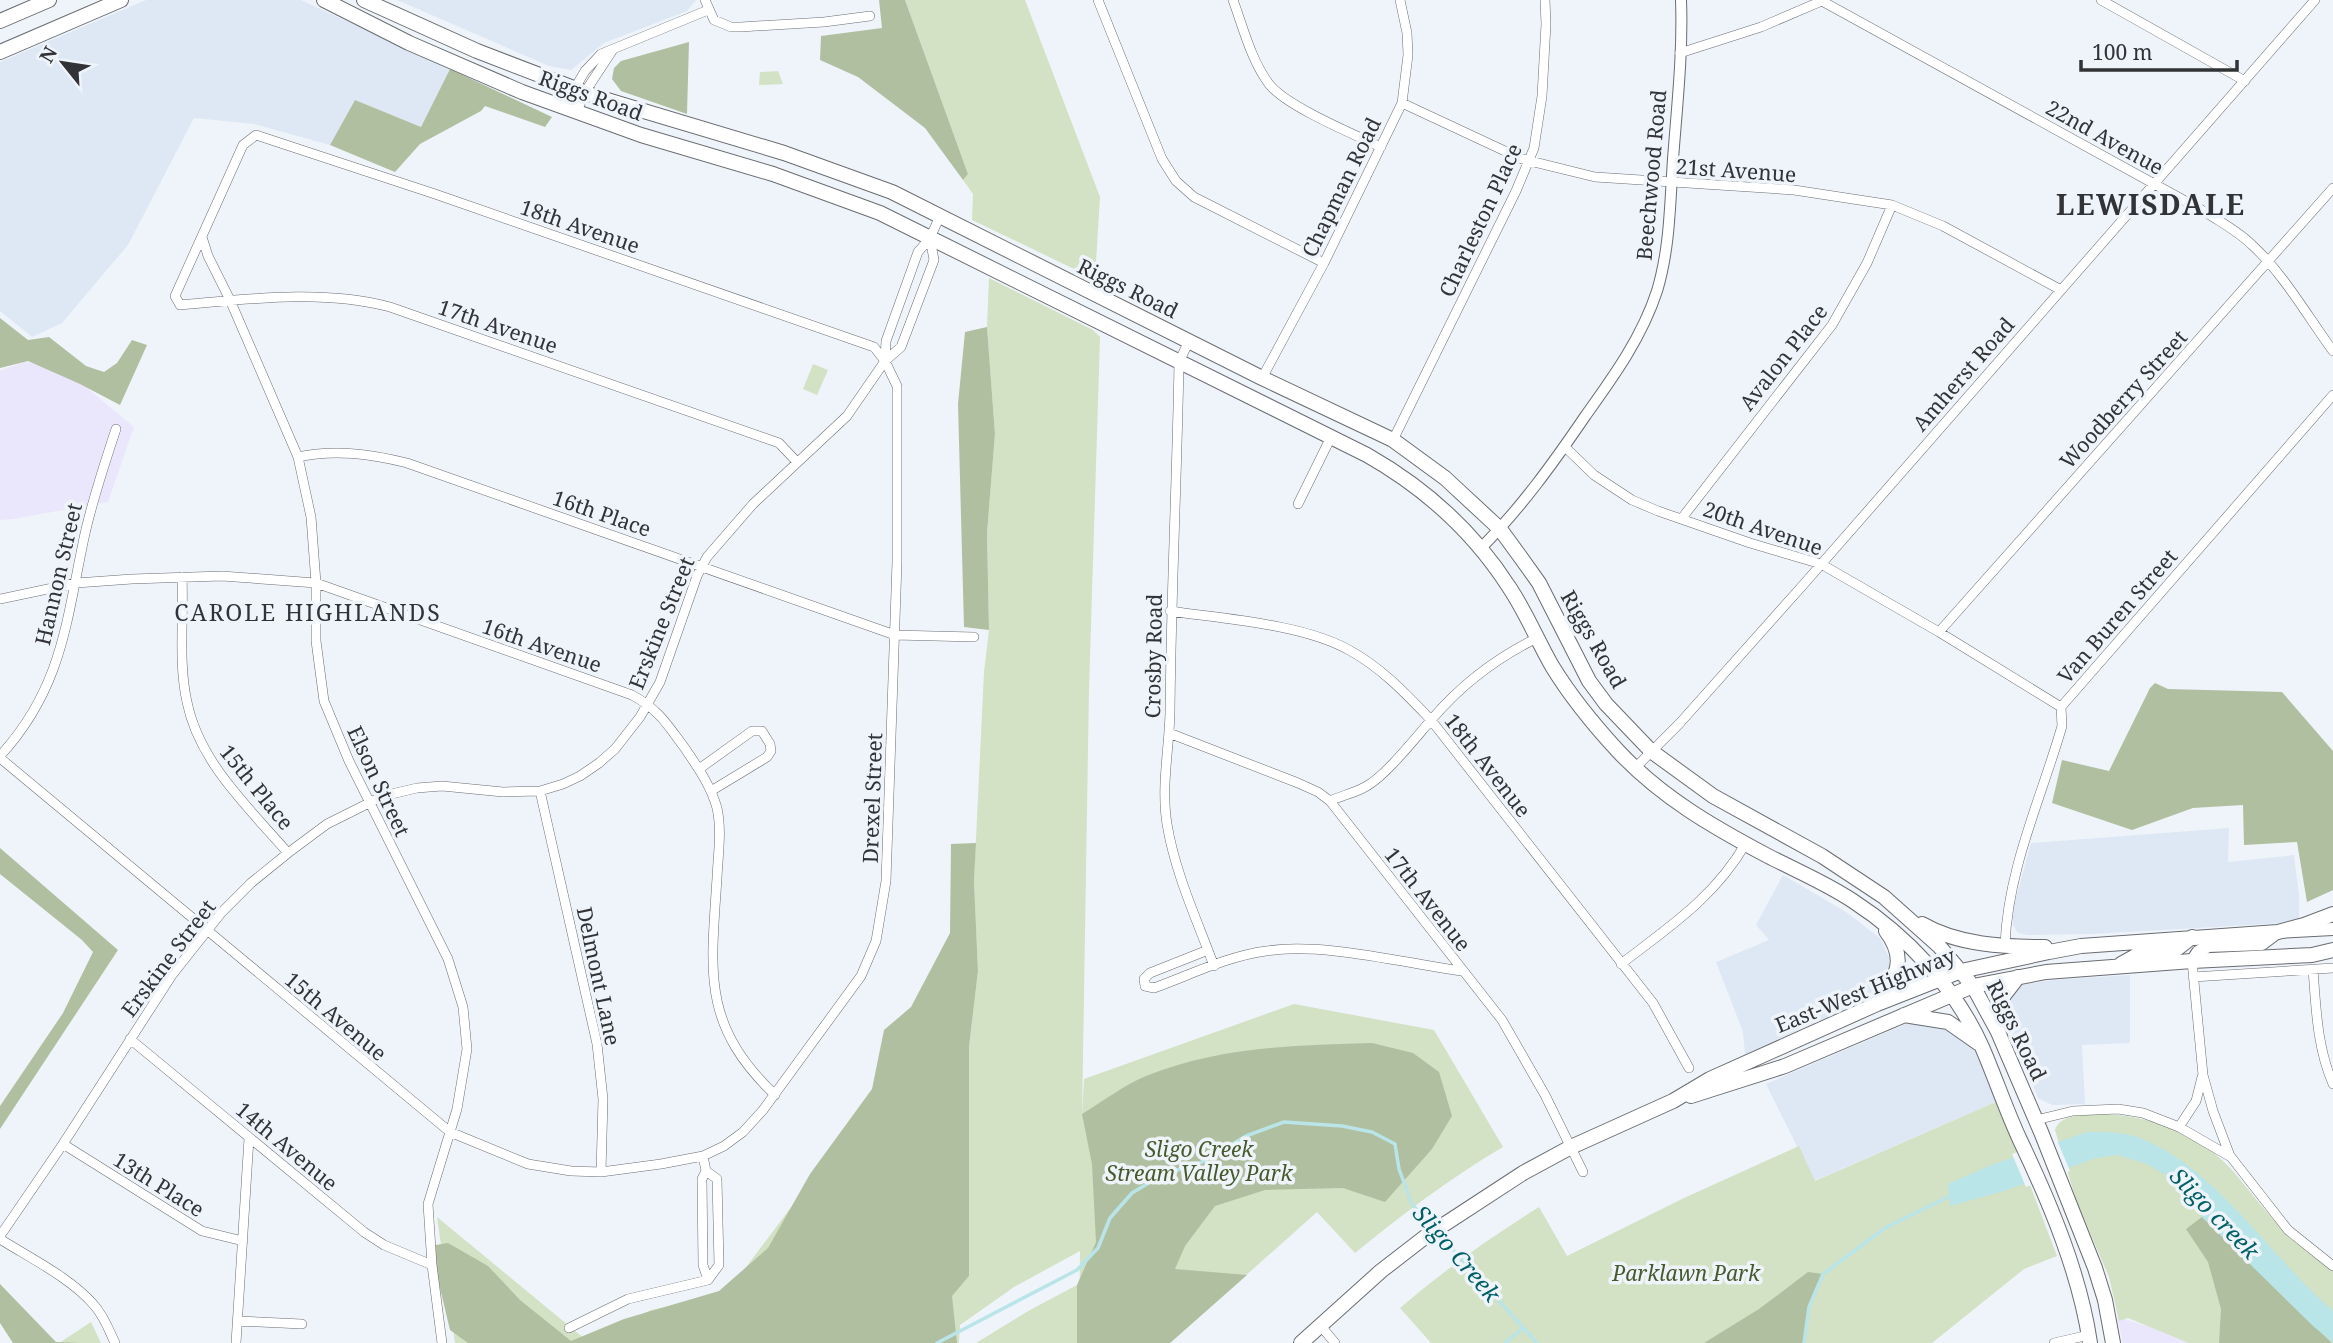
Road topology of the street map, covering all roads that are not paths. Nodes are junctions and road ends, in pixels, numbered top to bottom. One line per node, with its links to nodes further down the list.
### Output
1 (49, 0): 16 (main road)
2 (121, 0): 17 (main road)
3 (324, 0): 22 (main road, Riggs Road)
4 (363, 0): 20 (main road, Riggs Road)
5 (705, 0): 14 (street)
6 (1098, 0): 33 (street)
7 (1233, 0): 23 (street)
8 (1399, 0): 21 (street, Chapman Road)
9 (1545, 0): 24 (street, Charleston Place)
10 (1681, 0): 18 (street, Beechwood Road)
11 (2101, 0): 19 (street)
12 (2315, 0): 19 (street, Amherst Road)
13 (1823, 1): 18 (street); 26 (street, 22nd Avenue)
14 (708, 10): 15 (street); 20 (street)
15 (870, 16)
16 (0, 21)
17 (0, 52)
18 (1681, 53): 25 (street, Beechwood Road)
19 (2245, 81): 26 (street, Amherst Road)
20 (580, 90): 22 (street); 29 (main road, Riggs Road)
21 (1402, 103): 23 (street, Chapman Road); 24 (street, 21st Avenue)
22 (572, 109): 31 (main road, Riggs Road)
23 (1381, 147): 33 (street, Chapman Road)
24 (1529, 162): 25 (street, 21st Avenue); 44 (street, Charleston Place)
25 (1671, 183): 28 (street, 21st Avenue); 45 (street, Beechwood Road)
26 (2153, 183): 32 (street, 22nd Avenue); 34 (street, Amherst Road)
27 (2333, 188): 32 (street, Woodberry Street)
28 (1892, 205): 34 (street, 21st Avenue); 49 (street, Avalon Place)
29 (940, 216): 31 (street); 36 (main road, Riggs Road)
30 (202, 237): 35 (street, Elson Street); 35 (street, 17th Avenue); 38 (street, 18th Avenue)
31 (930, 238): 38 (street, Drexel Street); 38 (street); 39 (main road, Riggs Road)
32 (2268, 262): 37 (street, 22nd Avenue); 59 (street, Woodberry Street)
33 (1324, 263): 40 (street, Chapman Road)
34 (2061, 290): 52 (street, Amherst Road)
35 (230, 300): 46 (street, Elson Street); 47 (street, 17th Avenue)
36 (1189, 341): 39 (street, Crosby Road); 40 (main road, Riggs Road)
37 (2333, 351)
38 (886, 361): 47 (street, Erskine Street); 60 (street, Drexel Street)
39 (1179, 362): 43 (main road, Riggs Road); 58 (street, Crosby Road)
40 (1262, 378): 44 (main road, Riggs Road)
41 (2333, 395): 64 (street, Van Buren Street)
42 (117, 429): 55 (street, Hannon Street)
43 (1331, 437): 48 (street); 51 (main road, Riggs Road)
44 (1392, 440): 50 (main road, Riggs Road)
45 (1564, 447): 49 (street, 20th Avenue); 50 (street, Beechwood Road)
46 (298, 457): 53 (street, 16th Place); 56 (street, Elson Street)
47 (797, 461): 53 (street, Erskine Street)
48 (1298, 504)
49 (1682, 519): 52 (street, 20th Avenue)
50 (1500, 529): 51 (street, Beechwood Road); 67 (main road, Riggs Road)
51 (1481, 548): 62 (main road, Riggs Road)
52 (1821, 564): 59 (street, 20th Avenue); 67 (street, Amherst Road)
53 (700, 566): 60 (street, 16th Place); 63 (street, Erskine Street)
54 (182, 578): 55 (street, 16th Avenue); 56 (street, 16th Avenue); 76 (street, 15th Place)
55 (76, 583): 57 (street, 16th Avenue); 68 (street, Hannon Street)
56 (316, 583): 63 (street, 16th Avenue); 74 (street, Elson Street)
57 (0, 599)
58 (1170, 611): 65 (street, 18th Avenue); 66 (street, Crosby Road)
59 (1939, 632): 64 (street, 20th Avenue)
60 (895, 635): 61 (street, 16th Place); 109 (street, Drexel Street)
61 (974, 637)
62 (1537, 638): 65 (street); 70 (main road, Riggs Road)
63 (648, 704): 69 (street, 16th Avenue); 71 (street, Erskine Street)
64 (2061, 707): 84 (street, Van Buren Street)
65 (1431, 720): 73 (street); 90 (street, 18th Avenue)
66 (1169, 733): 73 (street, 17th Avenue); 86 (street, Crosby Road)
67 (1651, 751): 70 (street, Amherst Road); 77 (main road, Riggs Road)
68 (0, 757): 81 (street, 15th Avenue)
69 (699, 769): 72 (street, 16th Avenue); 72 (street)
70 (1634, 769): 75 (main road, Riggs Road)
71 (540, 791): 74 (street, Erskine Street); 119 (street, Delmont Lane)
72 (711, 791): 109 (street, 16th Avenue)
73 (1330, 801): 94 (street, 17th Avenue)
74 (369, 802): 76 (street, Erskine Street); 113 (street, Elson Street)
75 (1746, 843): 78 (main road, Riggs Road); 90 (street)
76 (288, 853): 81 (street, Erskine Street)
77 (1896, 907): 84 (main road); 95 (main road, Riggs Road)
78 (1869, 912): 98 (main road, Riggs Road); 101 (main road)
79 (2333, 915): 82 (main road, East-West Highway)
80 (2333, 929): 82 (main road)
81 (206, 930): 104 (street, Erskine Street); 113 (street, 15th Avenue)
82 (2278, 932): 83 (main road, East-West Highway); 88 (main road)
83 (2192, 937): 85 (main road, East-West Highway); 92 (main road)
84 (2005, 944): 85 (main road)
85 (2081, 946): 95 (main road, East-West Highway)
86 (1208, 950): 91 (street, Crosby Road); 91 (street)
87 (2333, 952): 89 (main road, East-West Highway)
88 (2192, 961): 89 (main road, East-West Highway); 92 (main road, East-West Highway); 97 (street)
89 (2313, 962): 93 (street); 97 (street, East-West Highway); 108 (street)
90 (1621, 964): 106 (street, 18th Avenue)
91 (1214, 966): 94 (street)
92 (2117, 966): 96 (main road, East-West Highway)
93 (2333, 968)
94 (1462, 971): 116 (street, 17th Avenue)
95 (1961, 971): 98 (main road, East-West Highway); 99 (main road, Riggs Road)
96 (2018, 977): 99 (main road, East-West Highway); 103 (main road)
97 (2193, 977): 107 (street)
98 (1938, 978): 100 (main road, Riggs Road); 101 (main road, East-West Highway)
99 (1973, 986): 100 (main road, East-West Highway); 103 (main road, Riggs Road)
100 (1951, 994): 102 (main road, East-West Highway); 105 (main road, Riggs Road)
101 (1877, 1004): 110 (main road, East-West Highway)
102 (1902, 1015): 105 (main road); 110 (main road, East-West Highway)
103 (1998, 1032): 111 (main road, Riggs Road)
104 (130, 1039): 114 (street, 14th Avenue); 115 (street, Erskine Street)
105 (1981, 1046): 131 (main road, Riggs Road)
106 (1689, 1068)
107 (2203, 1075): 112 (street); 118 (street)
108 (2333, 1084)
109 (775, 1095): 117 (street, Drexel Street)
110 (1673, 1101): 116 (main road, East-West Highway)
111 (2036, 1120): 112 (street); 138 (main road, Riggs Road)
112 (2179, 1127): 118 (street)
113 (450, 1132): 119 (street, 15th Avenue); 124 (street, Elson Street)
114 (249, 1138): 123 (street); 124 (street, 14th Avenue)
115 (63, 1144): 122 (street, Erskine Street); 123 (street, 13th Place)
116 (1571, 1147): 121 (street, 17th Avenue); 129 (main road, East-West Highway)
117 (704, 1156): 119 (street, 15th Avenue); 120 (street)
118 (2231, 1157): 125 (street)
119 (601, 1171)
120 (706, 1171): 126 (street); 126 (street)
121 (1583, 1172)
122 (0, 1238): 132 (street)
123 (243, 1241): 127 (street)
124 (432, 1265): 134 (street, Elson Street)
125 (2333, 1266)
126 (708, 1280): 130 (street)
127 (237, 1321): 128 (street); 133 (street)
128 (302, 1324)
129 (1320, 1325): 135 (main road, East-West Highway); 136 (street)
130 (569, 1328)
131 (2090, 1339): 137 (street)
132 (115, 1343)
133 (236, 1343)
134 (442, 1343)
135 (1300, 1343)
136 (1335, 1343)
137 (2054, 1343)
138 (2113, 1343)

